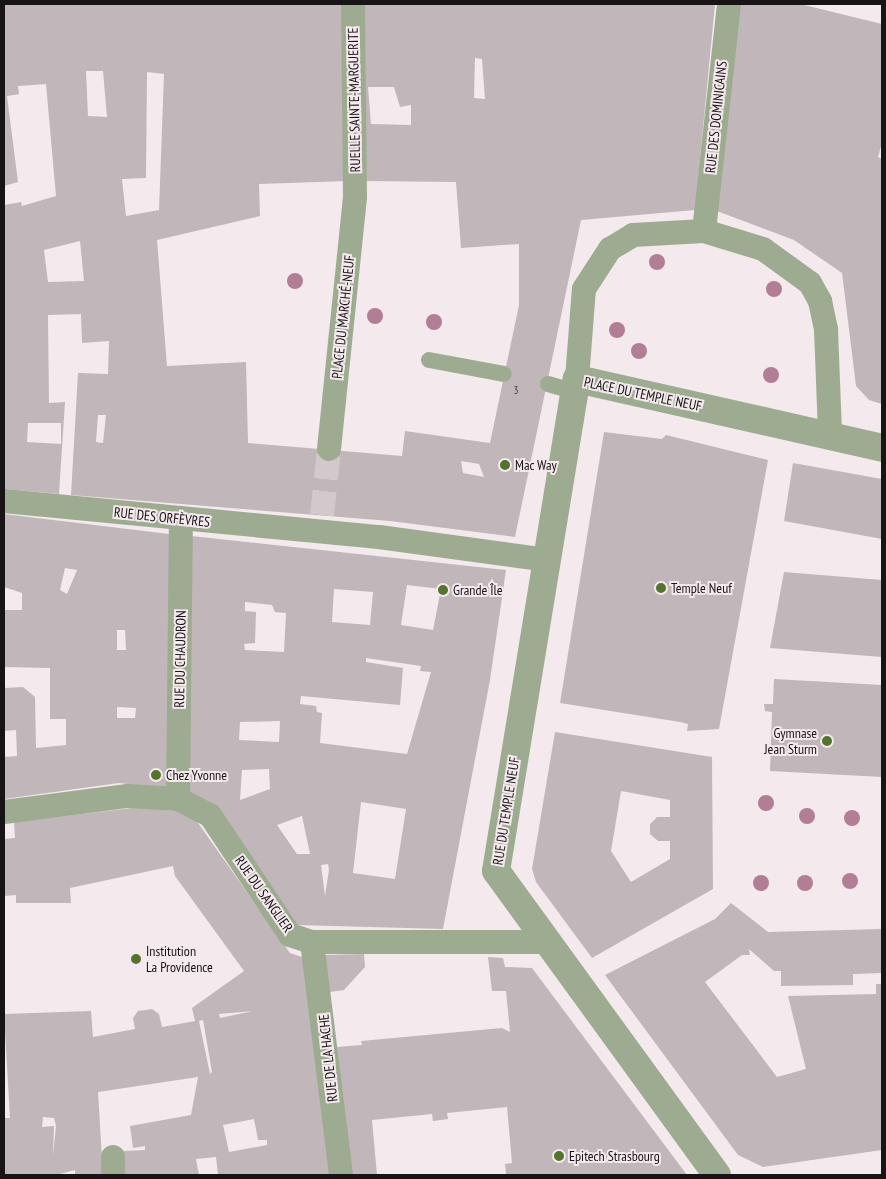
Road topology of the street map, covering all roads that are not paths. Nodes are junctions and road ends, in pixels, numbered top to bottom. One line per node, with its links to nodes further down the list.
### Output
1 (353, 4): 3 (street, RUELLE SAINTE-MARGUERITE)
2 (729, 4): 4 (street, RUE DES DOMINICAINS)
3 (355, 197): 10 (street, PLACE DU MARCHÉ-NEUF)
4 (704, 231): 8 (street, PLACE DU TEMPLE NEUF); 9 (street, PLACE DU TEMPLE NEUF)
5 (429, 360): 6 (lane)
6 (504, 374)
7 (548, 384): 8 (lane)
8 (576, 385): 9 (street, PLACE DU TEMPLE NEUF); 14 (street, RUE DU TEMPLE NEUF)
9 (830, 434): 11 (street, PLACE DU TEMPLE NEUF)
10 (329, 443)
11 (882, 448)
12 (4, 501): 13 (street, RUE DES ORFÈVRES)
13 (181, 519): 14 (street, RUE DES ORFÈVRES); 15 (street, RUE DU CHAUDRON)
14 (548, 560): 18 (street, RUE DU TEMPLE NEUF)
15 (178, 799): 16 (street, RUE DU SANGLIER); 17 (street, RUE DU SANGLIER)
16 (4, 812)
17 (312, 942): 18 (street, RUE DU SANGLIER); 19 (street, RUE DE LA HACHE)
18 (548, 942): 20 (street, RUE DU TEMPLE NEUF)
19 (341, 1175)
20 (717, 1175)

